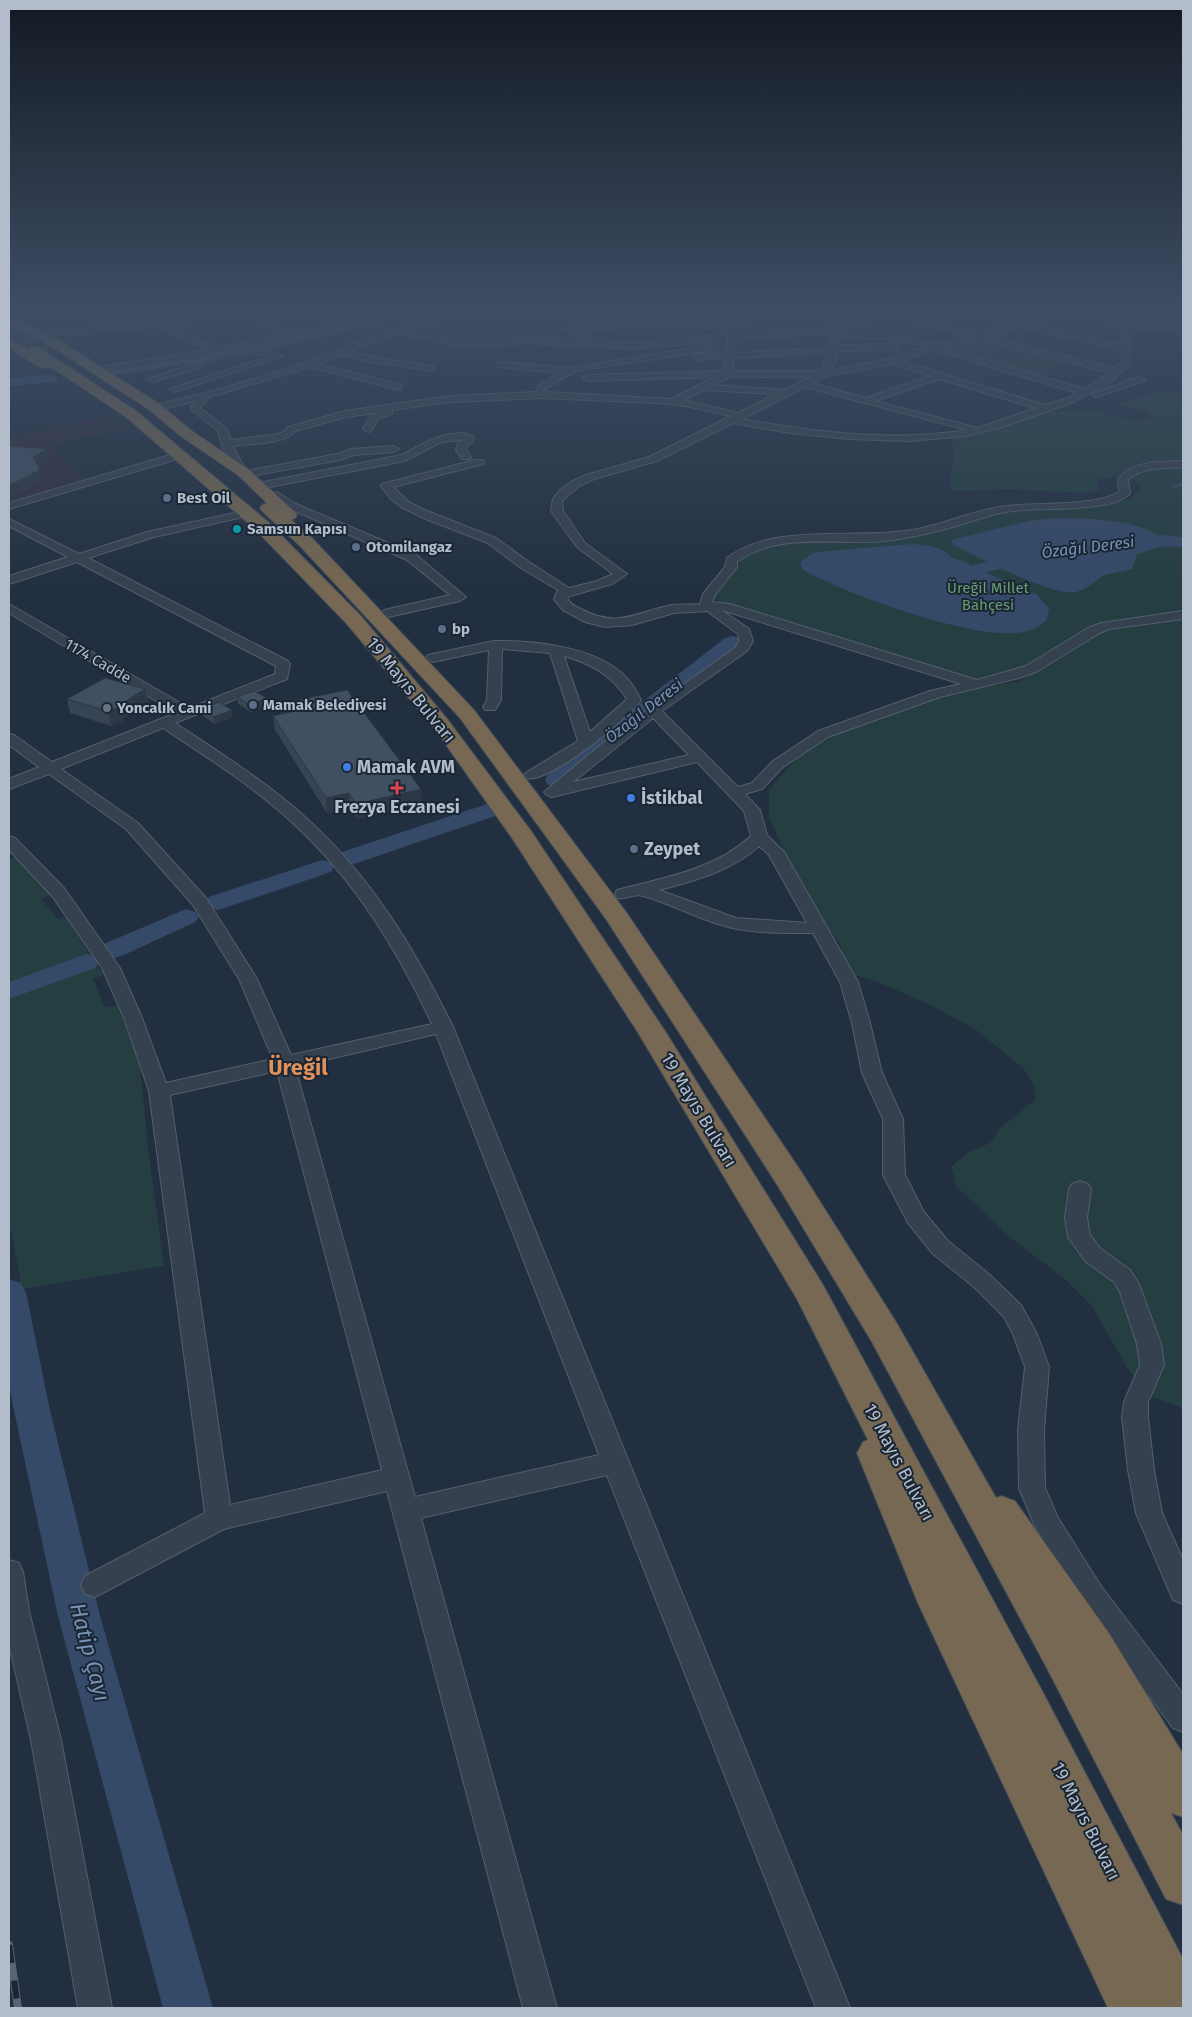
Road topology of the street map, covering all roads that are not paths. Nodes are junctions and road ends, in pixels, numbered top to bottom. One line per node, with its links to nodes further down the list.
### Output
1 (118, 405): 15 (highway, 19 Mayıs Bulvarı)
2 (136, 405): 33 (highway, 19 Mayıs Bulvarı)
3 (137, 405): 15 (highway)
4 (186, 405): 15 (street)
5 (196, 405): 20 (street)
6 (410, 405): 12 (street)
7 (686, 405): 14 (street)
8 (761, 405): 14 (street)
9 (881, 405): 18 (street)
10 (1035, 405): 13 (street)
11 (1054, 405): 13 (street)
12 (391, 408): 17 (street); 20 (street)
13 (1045, 408): 18 (street)
14 (737, 418): 19 (street); 34 (street)
15 (154, 421): 22 (highway, 19 Mayıs Bulvarı); 26 (highway)
16 (839, 425): 19 (street)
17 (368, 429)
18 (981, 430): 19 (street)
19 (831, 435)
20 (227, 444): 26 (street)
21 (427, 446): 23 (street); 26 (street); 28 (street)
22 (180, 455): 28 (highway, 19 Mayıs Bulvarı); 29 (street)
23 (466, 457)
24 (479, 462): 34 (street)
25 (1183, 464): 35 (street)
26 (243, 472): 28 (highway)
27 (277, 496): 37 (street)
28 (254, 500): 31 (street); 37 (highway); 66 (highway, 19 Mayıs Bulvarı)
29 (9, 506)
30 (9, 522): 31 (street)
31 (78, 558): 32 (street); 47 (street)
32 (9, 580)
33 (344, 582): 37 (highway); 56 (highway, 19 Mayıs Bulvarı)
34 (567, 592): 35 (street)
35 (709, 606): 44 (street); 46 (street)
36 (9, 608): 39 (street, 1174 Cadde)
37 (391, 615): 43 (highway)
38 (1183, 615): 44 (street)
39 (30, 621): 40 (street); 47 (street, 1174 Cadde)
40 (16, 626)
41 (496, 645): 42 (street); 43 (street); 45 (street)
42 (555, 649): 50 (street); 50 (street)
43 (433, 658): 53 (highway)
44 (976, 684): 55 (street)
45 (490, 707)
46 (655, 712): 51 (street); 56 (street)
47 (187, 713): 48 (street)
48 (164, 722): 52 (street); 61 (street)
49 (9, 738): 52 (street)
50 (586, 742): 53 (street)
51 (701, 757): 55 (street); 56 (street)
52 (52, 767): 54 (street); 63 (street)
53 (532, 774): 56 (highway)
54 (9, 784)
55 (736, 792): 57 (street)
56 (546, 800): 59 (highway); 62 (highway, 19 Mayıs Bulvarı)
57 (759, 837): 59 (street); 60 (street)
58 (9, 841): 64 (street)
59 (631, 892): 60 (street); 62 (highway)
60 (818, 928): 76 (street)
61 (443, 1027): 63 (street); 68 (street)
62 (691, 1030): 67 (highway, 19 Mayıs Bulvarı)
63 (284, 1062): 64 (street); 69 (street)
64 (159, 1091): 71 (street)
65 (1080, 1189): 74 (street)
66 (811, 1294): 82 (highway); 83 (highway, 19 Mayıs Bulvarı)
67 (884, 1332): 77 (highway); 78 (highway, 19 Mayıs Bulvarı)
68 (615, 1462): 70 (street); 81 (street)
69 (397, 1478): 70 (street); 71 (street)
70 (406, 1510): 80 (street)
71 (219, 1519): 73 (street)
72 (9, 1572): 75 (street)
73 (95, 1586)
74 (1183, 1592)
75 (12, 1612): 79 (street)
76 (1183, 1718)
77 (1183, 1795)
78 (1183, 1882)
79 (95, 2008)
80 (540, 2008)
81 (833, 2008)
82 (1134, 2008)
83 (1182, 2008)

